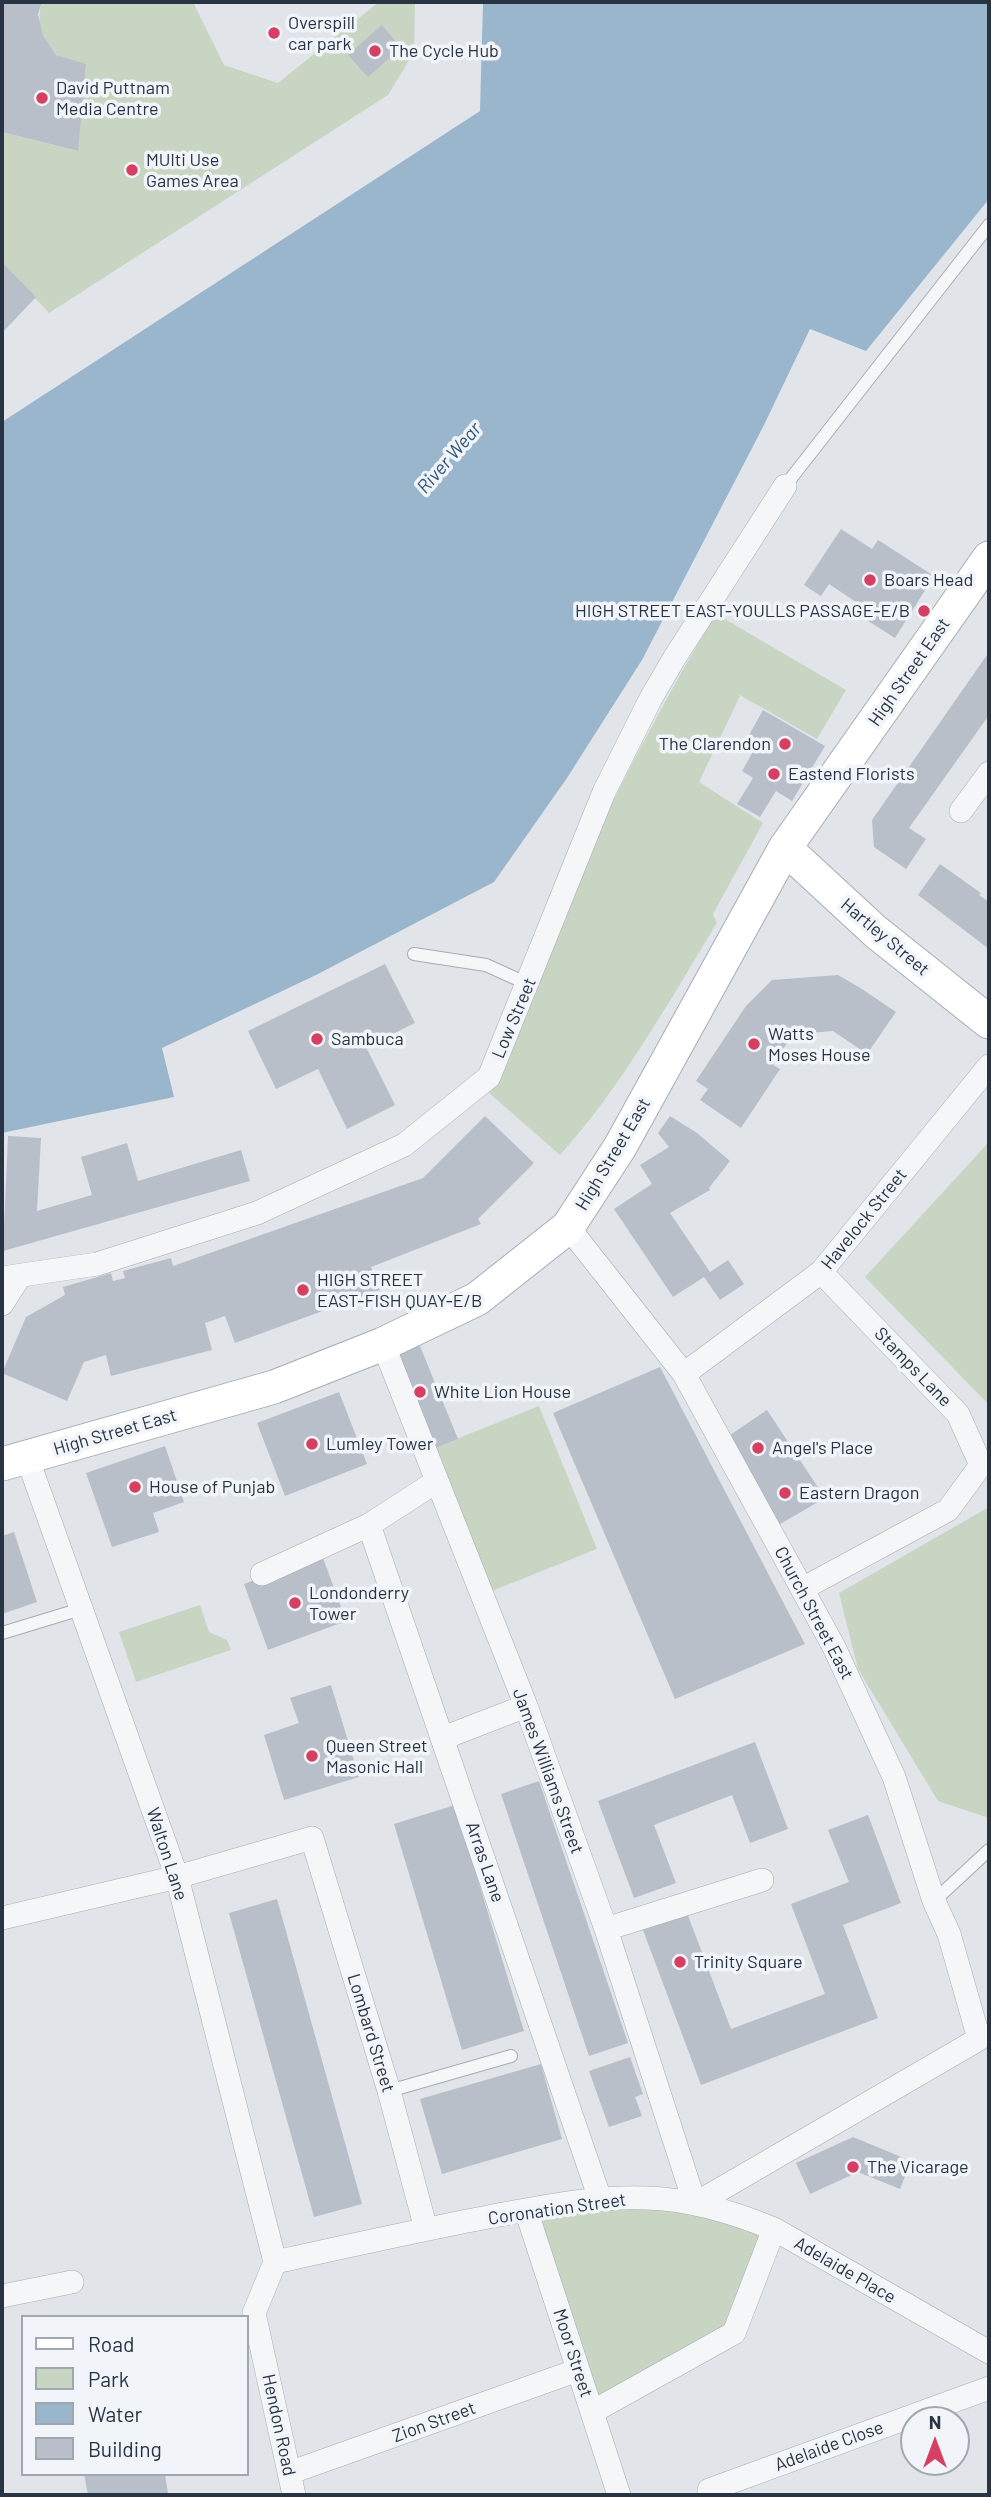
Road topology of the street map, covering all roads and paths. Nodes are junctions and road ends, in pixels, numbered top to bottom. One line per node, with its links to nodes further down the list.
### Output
1 (989, 225): 2 (lane)
2 (785, 486): 8 (street, Low Street)
3 (989, 558): 6 (main road, High Street East)
4 (989, 773): 5 (street)
5 (961, 811)
6 (785, 848): 9 (main road, Hartley Street); 11 (main road, High Street East)
7 (414, 954): 8 (lane)
8 (528, 984): 13 (street, Low Street)
9 (989, 1022)
10 (989, 1066): 12 (street, Havelock Street)
11 (568, 1227): 15 (main road, High Street East); 16 (street, Church Street East)
12 (821, 1272): 16 (street, Havelock Street); 21 (street, Stamps Lane)
13 (11, 1277): 14 (street)
14 (2, 1304)
15 (383, 1344): 17 (main road, High Street East); 18 (street, James Williams Street)
16 (684, 1374): 21 (street, Church Street East)
17 (14, 1460): 22 (street, Walton Lane)
18 (437, 1481): 19 (street); 24 (street, James Williams Street)
19 (369, 1525): 20 (street); 25 (street, Arras Lane)
20 (262, 1574)
21 (802, 1589): 29 (street, Church Street East)
22 (81, 1609): 23 (lane); 27 (street, Walton Lane)
23 (2, 1633)
24 (526, 1706): 25 (street); 31 (street, James Williams Street)
25 (443, 1738): 34 (street, Arras Lane)
26 (989, 1850): 29 (lane)
27 (177, 1877): 30 (street); 33 (street, Lombard Street); 39 (street, Walton Lane)
28 (762, 1880): 31 (street)
29 (934, 1901): 35 (street, Church Street East)
30 (2, 1918)
31 (606, 1929): 35 (street, James Williams Street)
32 (511, 2056): 33 (lane)
33 (389, 2091): 37 (street, Lombard Street)
34 (600, 2199): 35 (street, Coronation Street); 36 (street, Coronation Street)
35 (695, 2204): 38 (street, Adelaide Place)
36 (526, 2210): 37 (street, Coronation Street); 43 (street, Moor Street)
37 (426, 2229): 39 (street, Coronation Street)
38 (774, 2229): 42 (street, Adelaide Place); 45 (street)
39 (275, 2262): 46 (street, Hendon Road)
40 (72, 2282): 41 (street)
41 (2, 2296)
42 (989, 2352)
43 (578, 2370): 45 (street, Moor Street); 46 (street, Zion Street)
44 (989, 2388): 47 (street, Adelaide Close)
45 (592, 2413): 48 (street, Moor Street)
46 (292, 2484)
47 (709, 2490)
48 (619, 2495)

